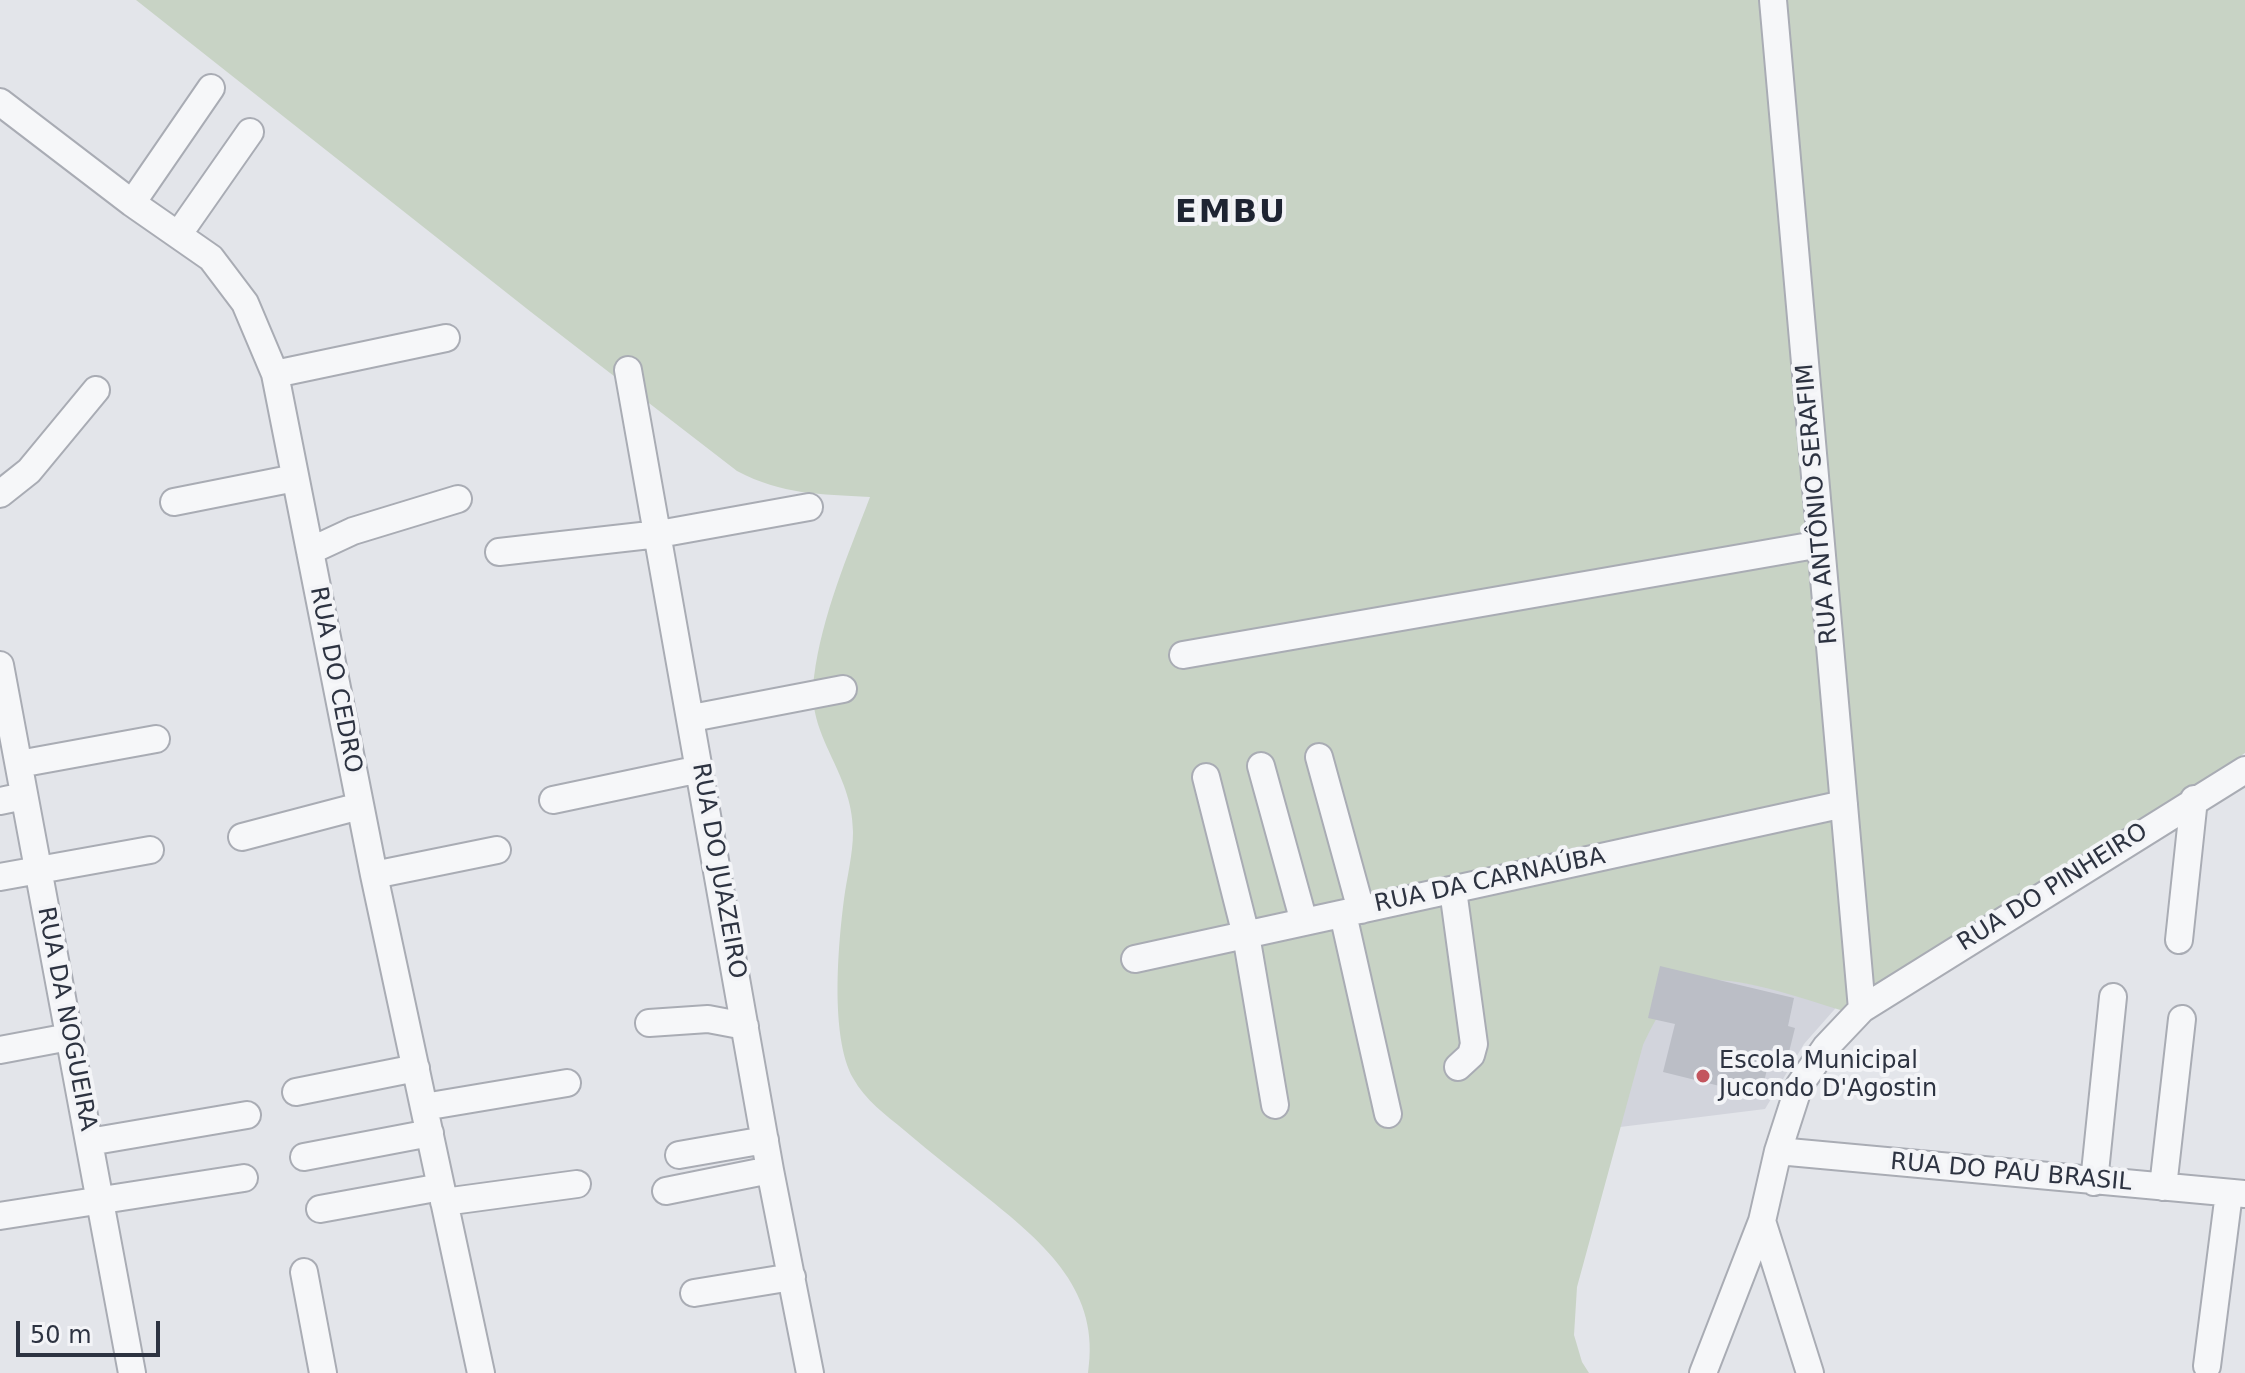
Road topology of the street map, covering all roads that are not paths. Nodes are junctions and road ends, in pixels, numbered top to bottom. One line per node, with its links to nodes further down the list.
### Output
1 (1773, 0): 17 (street, RUA ANTÔNIO SERAFIM)
2 (211, 88): 5 (street)
3 (0, 102): 5 (street, RUA DO CEDRO)
4 (250, 132): 6 (street)
5 (132, 203): 6 (street, RUA DO CEDRO)
6 (178, 235): 9 (street, RUA DO CEDRO)
7 (446, 338): 9 (street)
8 (628, 370): 16 (street, RUA DO JUAZEIRO)
9 (275, 374): 11 (street, RUA DO CEDRO)
10 (96, 390): 12 (street)
11 (295, 478): 14 (street); 18 (street, RUA DO CEDRO)
12 (0, 494)
13 (458, 499): 18 (street)
14 (174, 502)
15 (809, 507): 16 (street)
16 (659, 534): 19 (street); 23 (street, RUA DO JUAZEIRO)
17 (1821, 544): 20 (street); 34 (street, RUA ANTÔNIO SERAFIM)
18 (310, 551): 35 (street, RUA DO CEDRO)
19 (499, 552)
20 (1183, 655)
21 (0, 665): 26 (street, RUA DA NOGUEIRA)
22 (843, 689): 23 (street)
23 (692, 718): 28 (street, RUA DO JUAZEIRO)
24 (156, 739): 26 (street)
25 (1319, 757): 43 (street)
26 (19, 764): 31 (street, RUA DA NOGUEIRA)
27 (1261, 766): 44 (street)
28 (700, 769): 33 (street); 52 (street, RUA DO JUAZEIRO)
29 (2245, 770): 32 (street, RUA DO PINHEIRO)
30 (1206, 777): 45 (street)
31 (12, 799): 39 (street, RUA DA NOGUEIRA)
32 (2194, 799): 46 (street); 49 (street, RUA DO PINHEIRO)
33 (553, 800)
34 (1844, 804): 42 (street, RUA DA CARNAÚBA); 49 (street, RUA ANTÔNIO SERAFIM)
35 (360, 806): 36 (street); 40 (street, RUA DO CEDRO)
36 (242, 837)
37 (150, 850): 39 (street)
38 (497, 850): 40 (street)
39 (38, 869): 41 (street); 53 (street, RUA DA NOGUEIRA)
40 (374, 875): 56 (street, RUA DO CEDRO)
41 (0, 877)
42 (1453, 890): 43 (street, RUA DA CARNAÚBA); 55 (street)
43 (1352, 912): 44 (street, RUA DA CARNAÚBA); 61 (street)
44 (1304, 922): 45 (street, RUA DA CARNAÚBA)
45 (1246, 935): 47 (street, RUA DA CARNAÚBA); 59 (street)
46 (2179, 940)
47 (1135, 959)
48 (2113, 997): 71 (street)
49 (1862, 1009): 66 (street)
50 (2182, 1019): 73 (street)
51 (649, 1023): 52 (street)
52 (745, 1026): 64 (street, RUA DO JUAZEIRO)
53 (69, 1037): 54 (street); 65 (street, RUA DA NOGUEIRA)
54 (0, 1050)
55 (1458, 1067)
56 (416, 1068): 58 (street); 60 (street, RUA DO CEDRO)
57 (567, 1083): 60 (street)
58 (296, 1092)
59 (1275, 1105)
60 (424, 1107): 63 (street, RUA DO CEDRO)
61 (1388, 1114)
62 (247, 1115): 65 (street)
63 (430, 1133): 68 (street); 76 (street, RUA DO CEDRO)
64 (765, 1140): 67 (street); 69 (street, RUA DO JUAZEIRO)
65 (89, 1142): 77 (street, RUA DA NOGUEIRA)
66 (1778, 1151): 71 (street, RUA DO PAU BRASIL); 80 (street)
67 (679, 1155)
68 (304, 1157)
69 (770, 1170): 74 (street); 82 (street, RUA DO JUAZEIRO)
70 (244, 1178): 77 (street)
71 (2094, 1182): 73 (street, RUA DO PAU BRASIL)
72 (577, 1184): 76 (street)
73 (2163, 1187): 75 (street, RUA DO PAU BRASIL)
74 (666, 1191)
75 (2237, 1194): 84 (street)
76 (442, 1195): 78 (street); 87 (street, RUA DO CEDRO)
77 (100, 1200): 79 (street); 85 (street, RUA DA NOGUEIRA)
78 (320, 1209)
79 (0, 1216)
80 (1762, 1221): 89 (street); 90 (street)
81 (304, 1272): 86 (street)
82 (792, 1277): 83 (street); 88 (street, RUA DO JUAZEIRO)
83 (694, 1293)
84 (2207, 1366)
85 (132, 1373)
86 (323, 1373)
87 (481, 1373)
88 (810, 1373)
89 (1703, 1373)
90 (1810, 1373)

